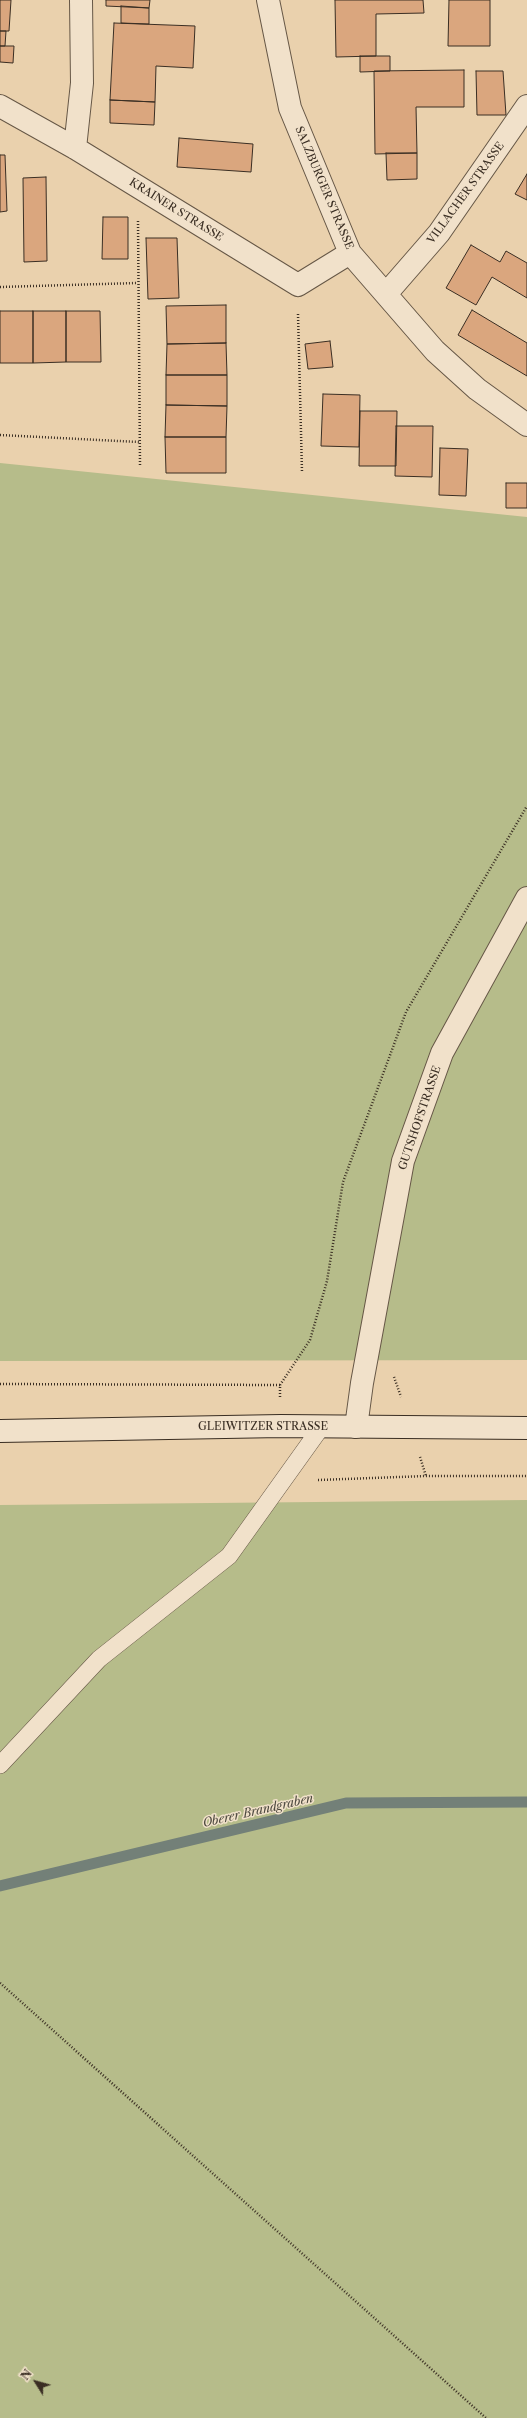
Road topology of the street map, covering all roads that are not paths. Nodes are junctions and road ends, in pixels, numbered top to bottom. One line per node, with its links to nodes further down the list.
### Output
1 (81, 0): 5 (street)
2 (268, 0): 6 (street, SALZBURGER STRASSE)
3 (0, 106): 5 (street, KRAINER STRASSE)
4 (527, 106): 7 (street, VILLACHER STRASSE)
5 (75, 148): 6 (street, KRAINER STRASSE)
6 (350, 253): 7 (street, SALZBURGER STRASSE)
7 (386, 294): 8 (street, SALZBURGER STRASSE)
8 (527, 425)
9 (527, 898): 11 (street, GUTSHOFSTRASSE)
10 (322, 1426): 11 (street, GLEIWITZER STRASSE); 13 (street, GLEIWITZER STRASSE); 14 (lane)
11 (356, 1427): 12 (street, GLEIWITZER STRASSE)
12 (527, 1428)
13 (0, 1431)
14 (0, 1765)

